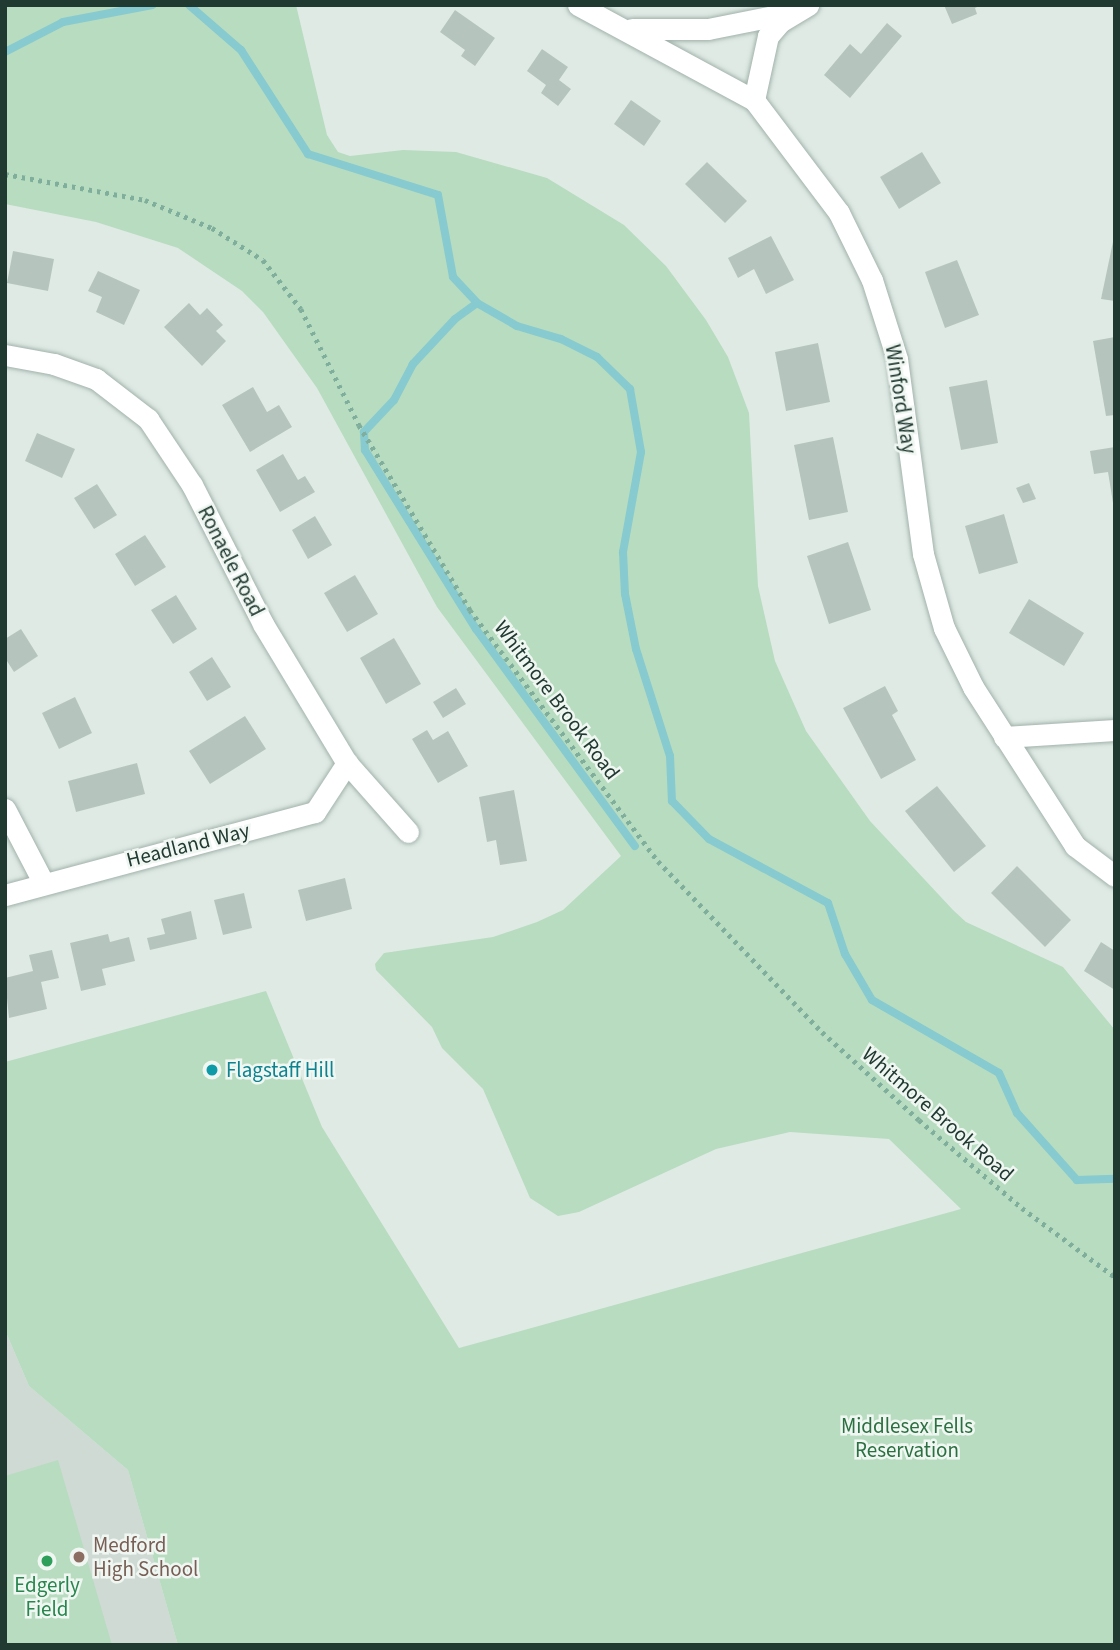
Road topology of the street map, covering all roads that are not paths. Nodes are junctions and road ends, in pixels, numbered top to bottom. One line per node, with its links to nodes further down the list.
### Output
1 (578, 5): 3 (street, Winford Way)
2 (800, 9): 3 (street); 4 (street)
3 (623, 27): 4 (street, Winford Way)
4 (754, 100): 7 (street, Winford Way)
5 (5, 355): 8 (street, Ronaele Road)
6 (1115, 730): 7 (street)
7 (1004, 737): 11 (street, Winford Way)
8 (347, 763): 10 (street, Ronaele Road); 12 (street, Headland Way)
9 (5, 809): 12 (street)
10 (408, 832)
11 (1115, 876)
12 (43, 882): 13 (street, Headland Way)
13 (5, 895)

